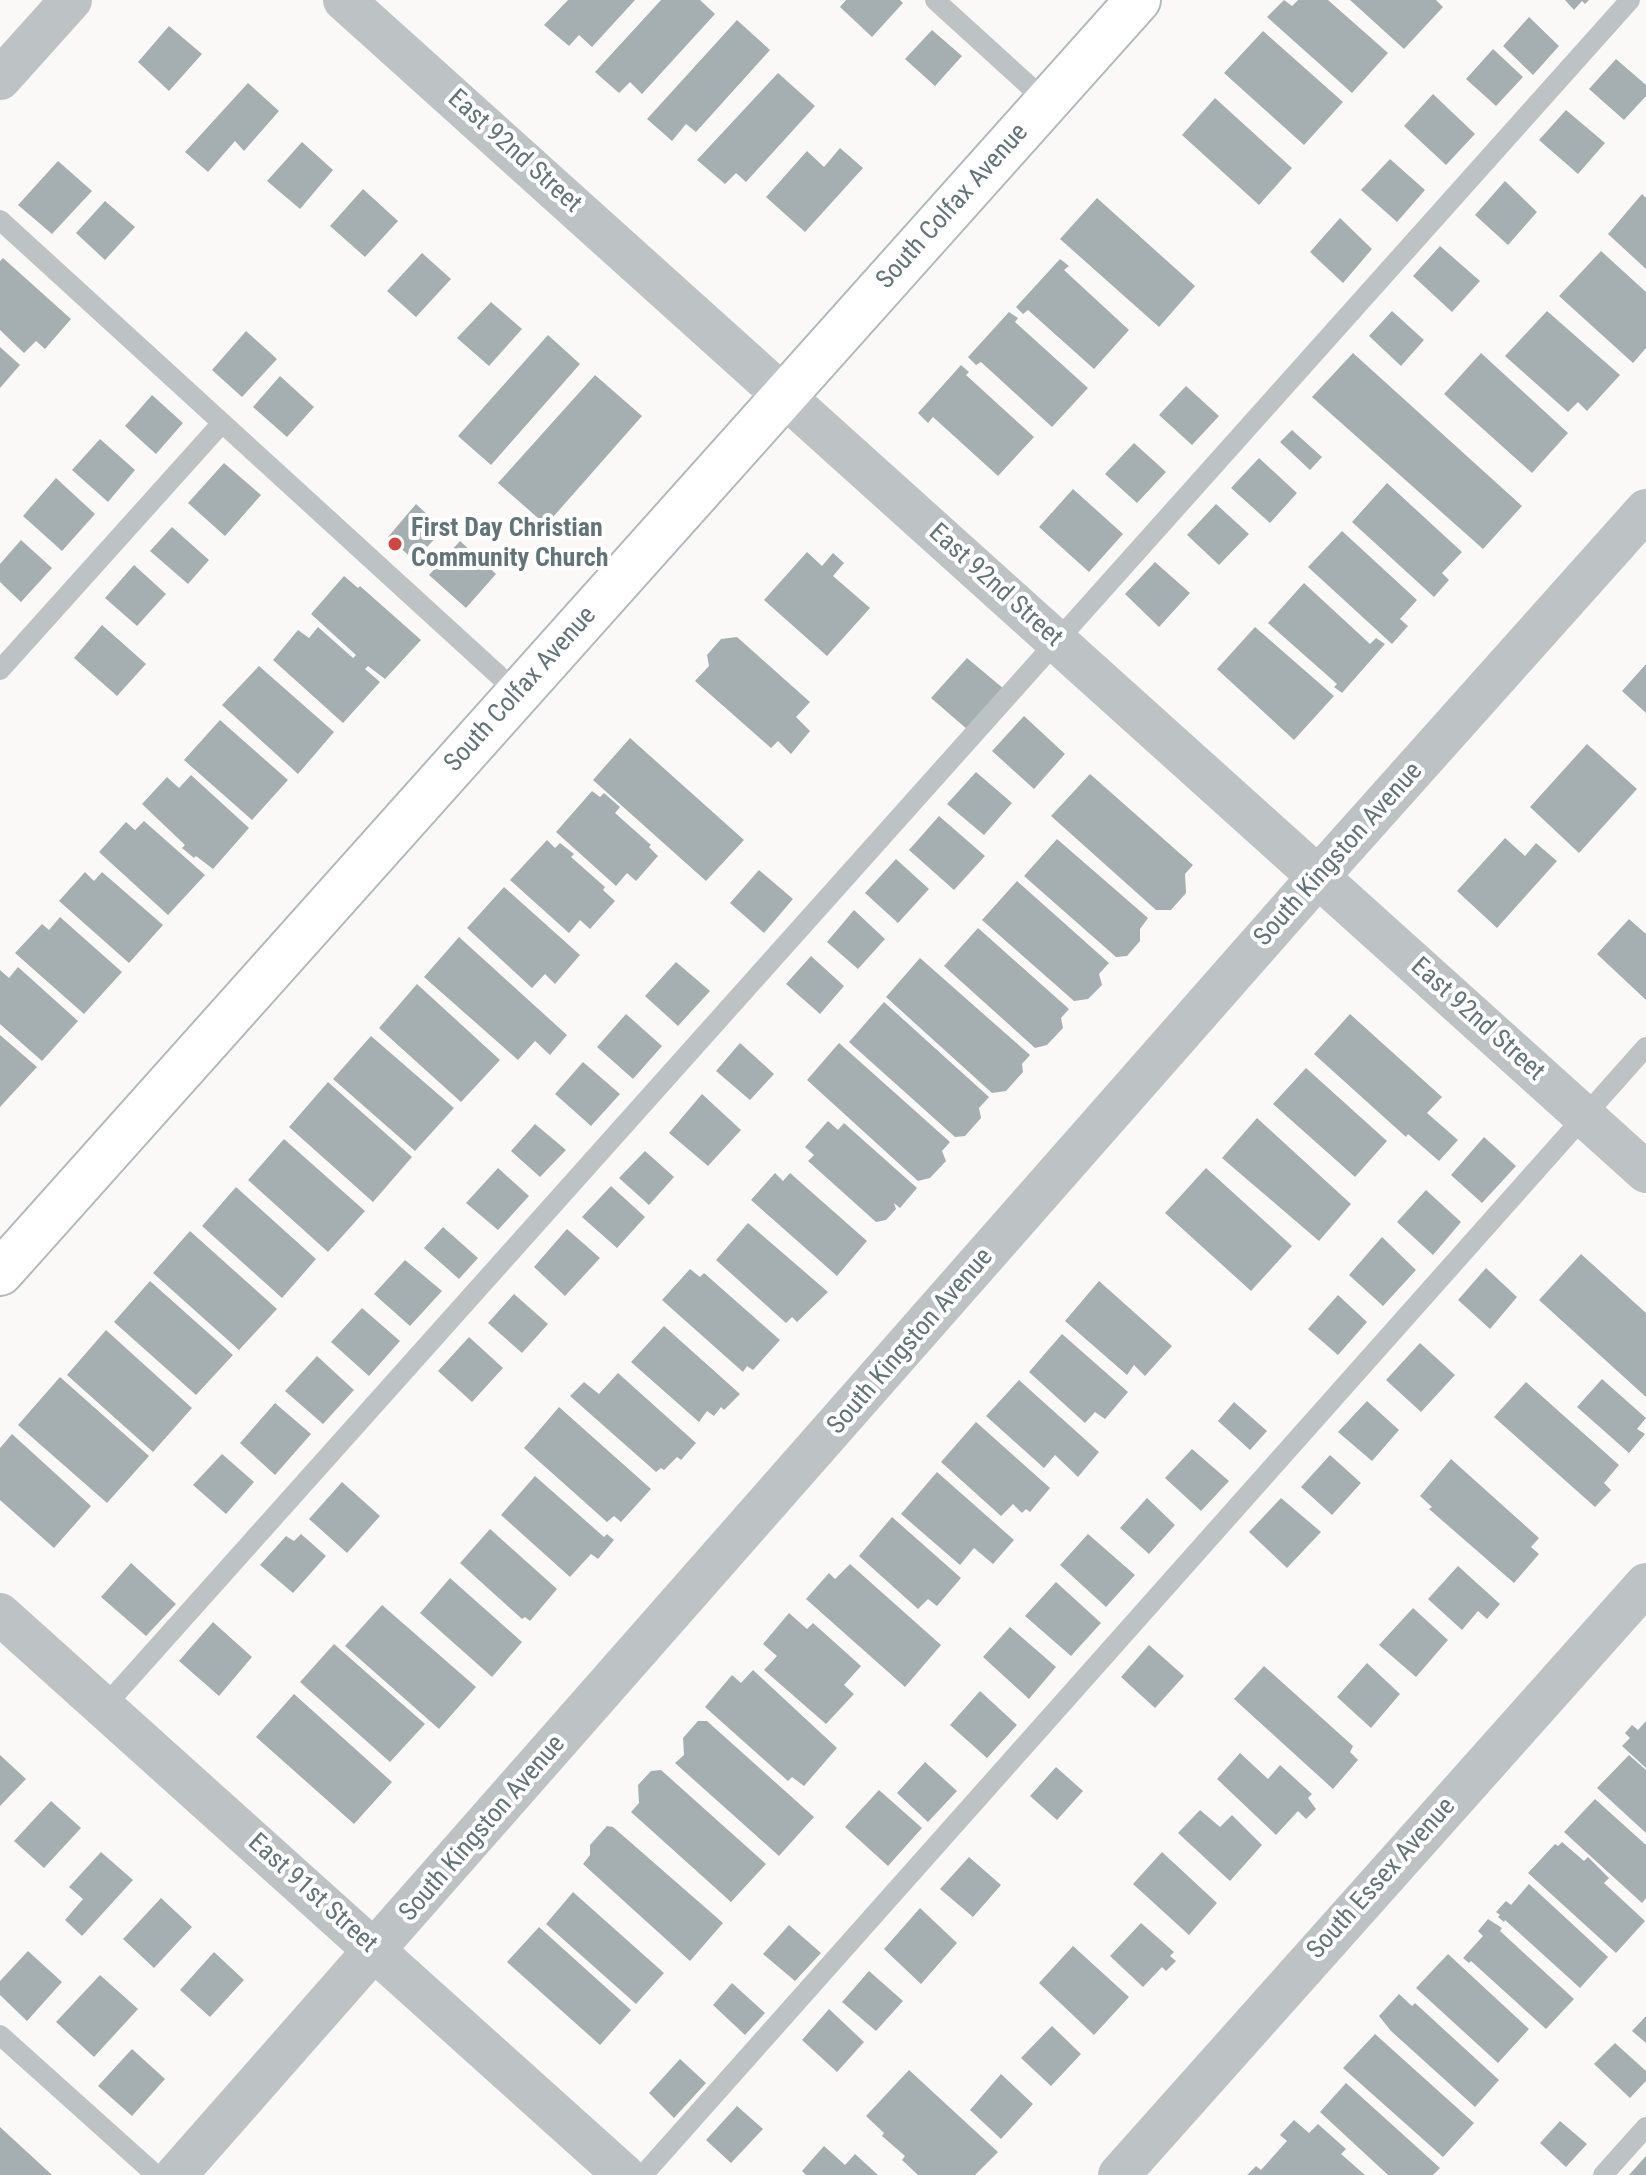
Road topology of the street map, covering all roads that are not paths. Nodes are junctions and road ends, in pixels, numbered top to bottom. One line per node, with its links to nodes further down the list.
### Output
1 (71, 0): 6 (street)
2 (344, 0): 9 (street, East 92nd Street)
3 (935, 0): 7 (lane)
4 (1138, 0): 7 (main road, South Colfax Avenue)
5 (1630, 0): 12 (lane)
6 (0, 79)
7 (1047, 102): 9 (main road, South Colfax Avenue)
8 (0, 220): 10 (lane)
9 (784, 396): 12 (street, East 92nd Street); 14 (main road, South Colfax Avenue)
10 (222, 423): 13 (lane); 14 (lane)
11 (1646, 510): 15 (street, South Kingston Avenue)
12 (1056, 641): 15 (street, East 92nd Street); 22 (lane)
13 (0, 670)
14 (518, 693): 19 (main road, South Colfax Avenue)
15 (1318, 877): 17 (street, East 92nd Street); 23 (street, South Kingston Avenue)
16 (1646, 1047): 17 (lane)
17 (1584, 1116): 18 (street, East 92nd Street); 29 (lane)
18 (1646, 1172)
19 (0, 1273)
20 (1646, 1584): 30 (street, South Essex Avenue)
21 (0, 1614): 22 (street, East 91st Street)
22 (104, 1707): 23 (street, East 91st Street)
23 (375, 1951): 27 (street, South Kingston Avenue); 28 (street, East 91st Street)
24 (0, 2035): 26 (lane)
25 (1646, 2127): 31 (lane)
26 (156, 2175)
27 (176, 2175)
28 (624, 2175)
29 (643, 2175)
30 (1119, 2175)
31 (1603, 2175)

